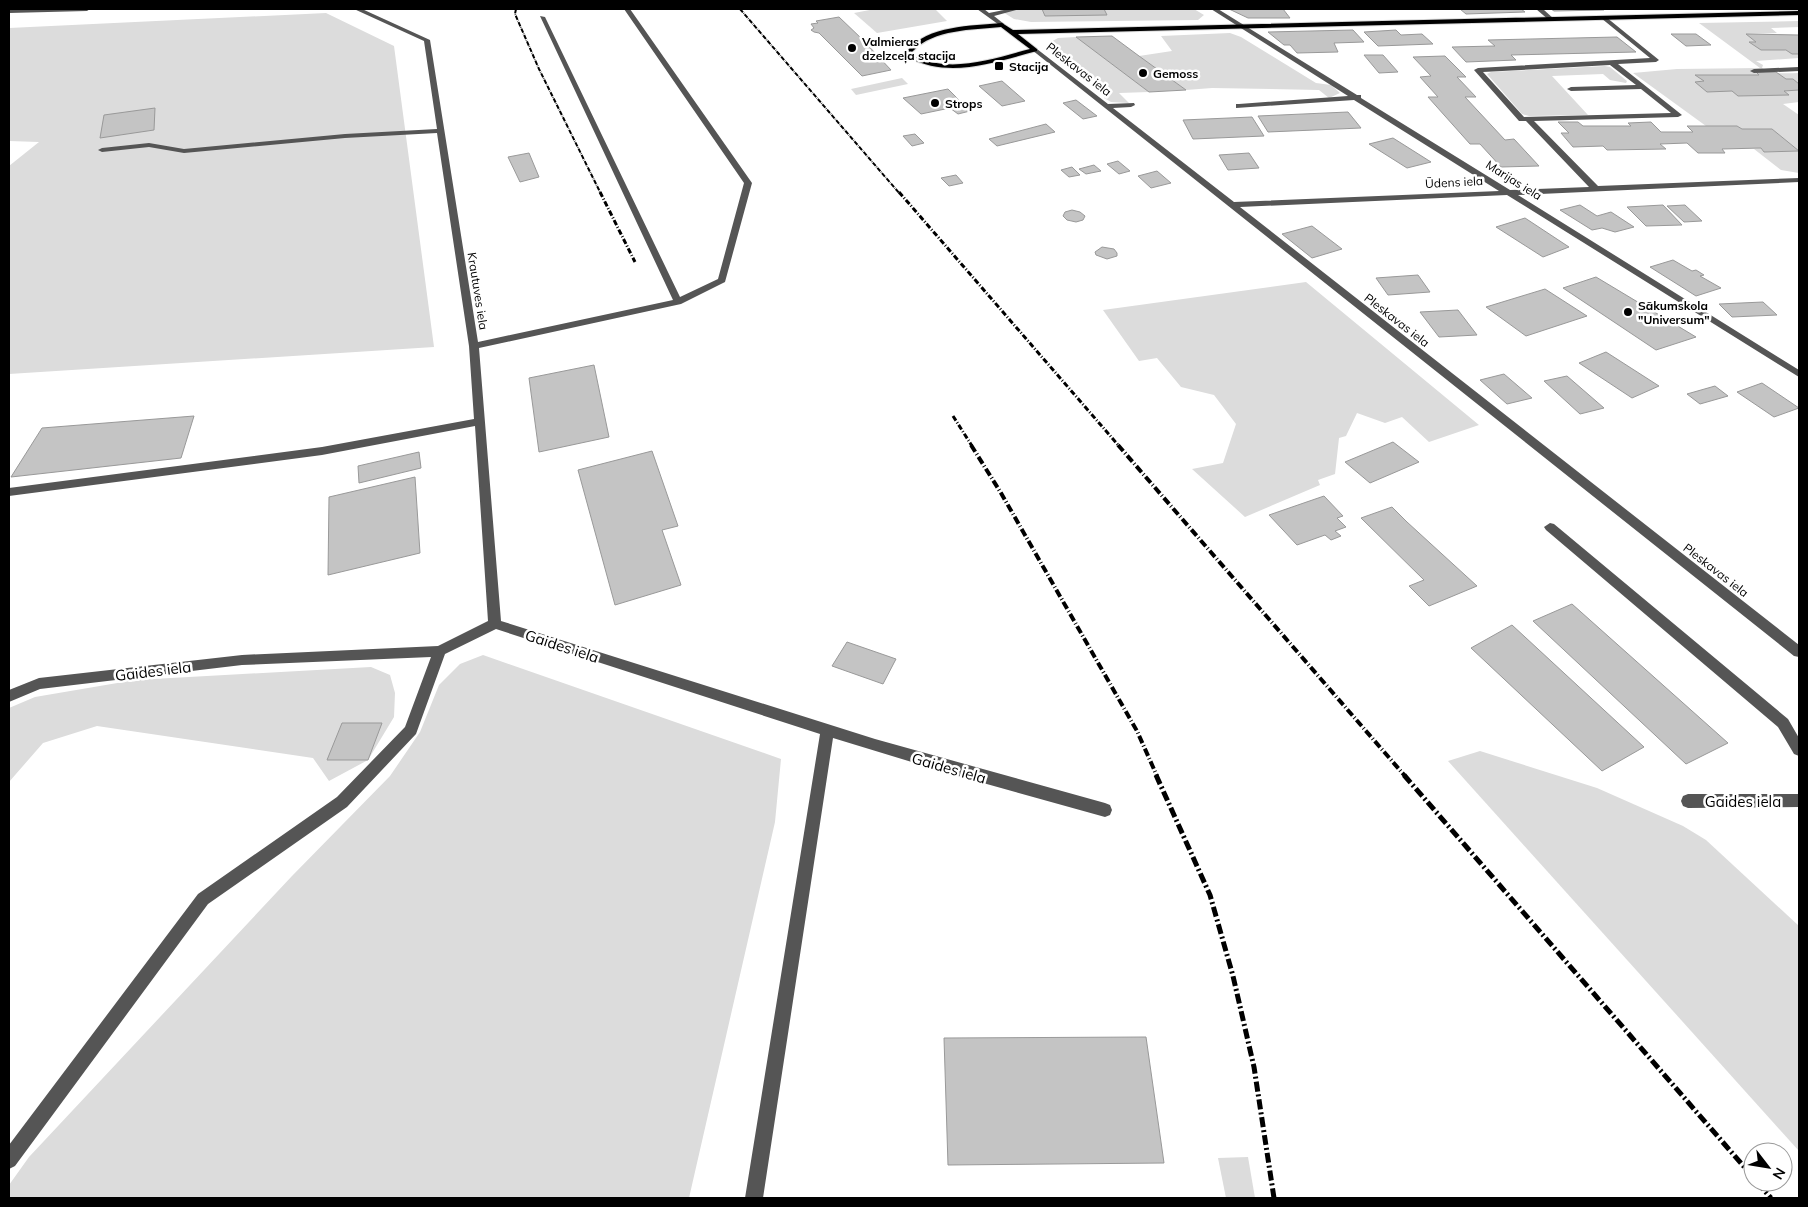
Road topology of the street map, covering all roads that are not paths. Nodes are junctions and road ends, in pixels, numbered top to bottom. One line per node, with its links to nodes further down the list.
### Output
1 (87, 9): 8 (street)
2 (357, 9): 28 (street, Krautuves iela)
3 (627, 9): 34 (street)
4 (980, 9): 10 (street, Pleskavas iela)
5 (1017, 9): 10 (street)
6 (1214, 9): 15 (street, Marijas iela)
7 (1539, 9): 13 (street)
8 (9, 11)
9 (1799, 13): 12 (main road)
10 (988, 15): 14 (street, Pleskavas iela)
11 (542, 17): 34 (street)
12 (1604, 18): 13 (main road); 18 (street)
13 (1552, 20): 15 (main road)
14 (1002, 25): 16 (main road, Pleskavas iela); 17 (main road)
15 (1241, 26): 16 (main road); 23 (street, Marijas iela)
16 (1012, 32): 17 (main road, Pleskavas iela)
17 (1035, 50): 25 (street, Pleskavas iela)
18 (1611, 62): 21 (street); 27 (street)
19 (1799, 69): 20 (street)
20 (1754, 71)
21 (1643, 87): 22 (street); 27 (street)
22 (1571, 89)
23 (1358, 98): 26 (street); 32 (street, Marijas iela)
24 (1131, 105): 25 (street)
25 (1106, 106): 33 (street, Pleskavas iela)
26 (1239, 106)
27 (1528, 119): 31 (street)
28 (441, 131): 29 (street); 35 (street, Krautuves iela)
29 (102, 150)
30 (1799, 180): 31 (street, Ūdens iela)
31 (1596, 189): 32 (street, Ūdens iela)
32 (1510, 192): 33 (street, Ūdens iela); 36 (street, Marijas iela)
33 (1230, 205): 42 (street, Pleskavas iela)
34 (678, 302): 35 (street)
35 (474, 346): 37 (street, Krautuves iela)
36 (1799, 374)
37 (480, 422): 38 (street); 40 (street, Krautuves iela)
38 (9, 492)
39 (1550, 528): 45 (street)
40 (495, 624): 41 (street, Gaides iela); 44 (street, Gaides iela)
41 (440, 651): 43 (street, Gaides iela); 49 (street)
42 (1799, 652)
43 (9, 696)
44 (827, 732): 48 (street, Gaides iela); 50 (street)
45 (1799, 750)
46 (1688, 801): 47 (street, Gaides iela)
47 (1799, 801)
48 (1105, 810)
49 (9, 1160)
50 (754, 1198)

